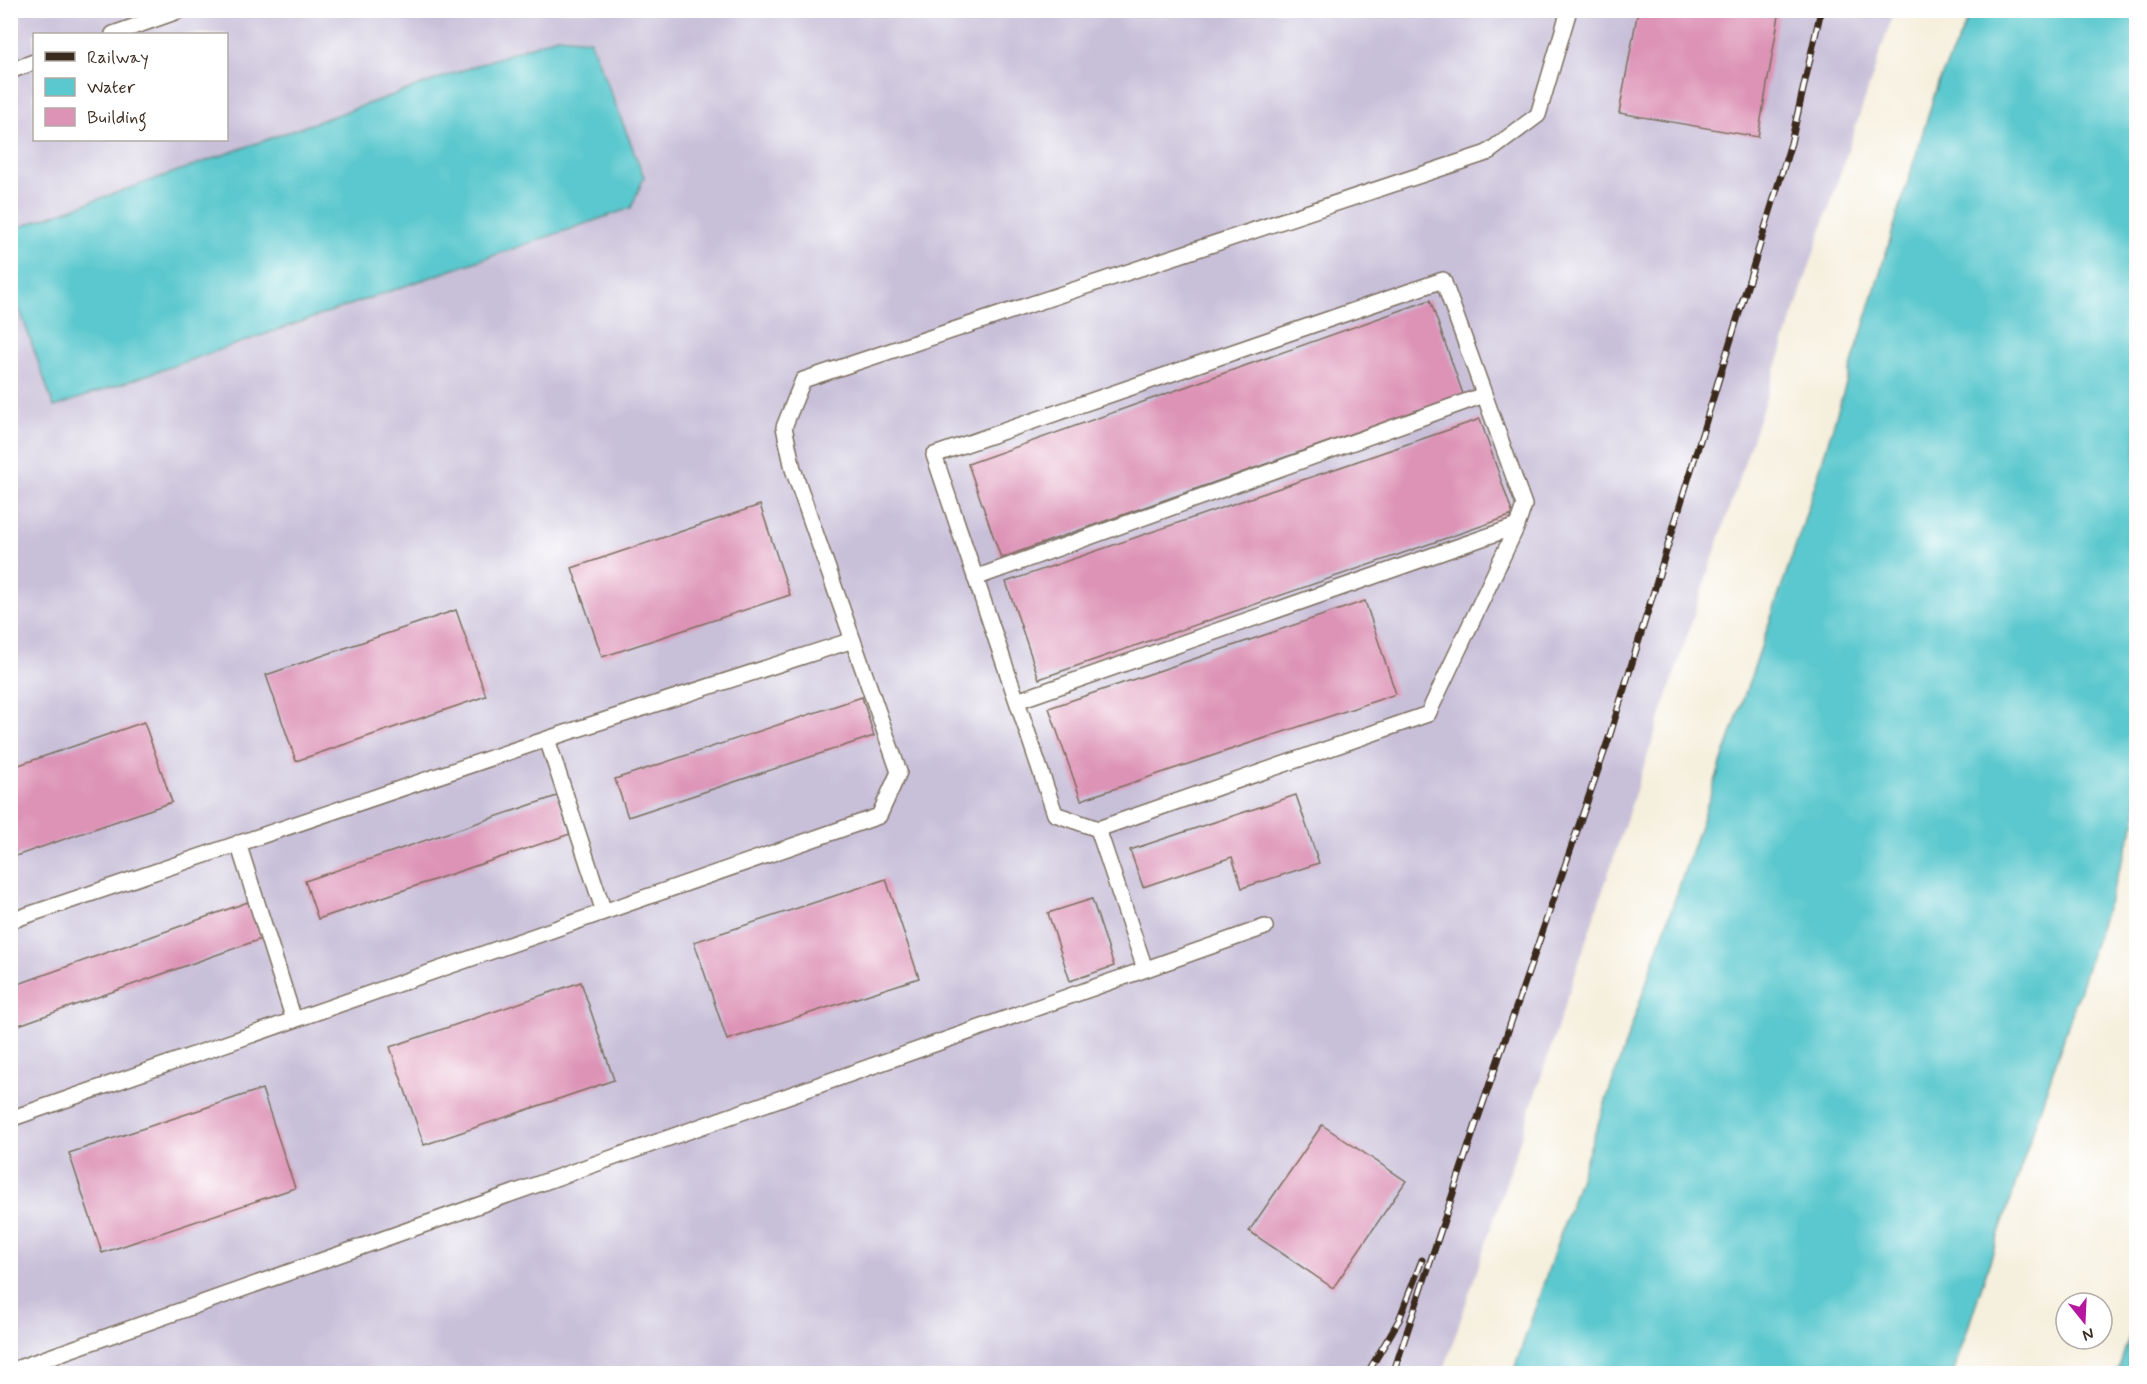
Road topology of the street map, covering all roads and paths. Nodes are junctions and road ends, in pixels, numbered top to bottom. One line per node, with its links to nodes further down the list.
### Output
1 (181, 10): 3 (lane)
2 (1569, 10): 9 (lane)
3 (116, 33)
4 (33, 62): 5 (lane)
5 (10, 71)
6 (1484, 395): 7 (lane); 8 (lane); 8 (lane)
7 (1517, 526): 10 (lane); 12 (lane)
8 (975, 578): 10 (lane)
9 (853, 640): 11 (lane); 14 (lane)
10 (1017, 701): 12 (lane)
11 (547, 739): 13 (lane); 14 (lane)
12 (1098, 829): 17 (lane)
13 (238, 843): 15 (lane); 18 (lane)
14 (604, 912): 18 (lane)
15 (10, 921)
16 (1265, 927): 17 (lane)
17 (1145, 969): 20 (lane)
18 (294, 1020): 19 (lane)
19 (10, 1119)
20 (10, 1371)

